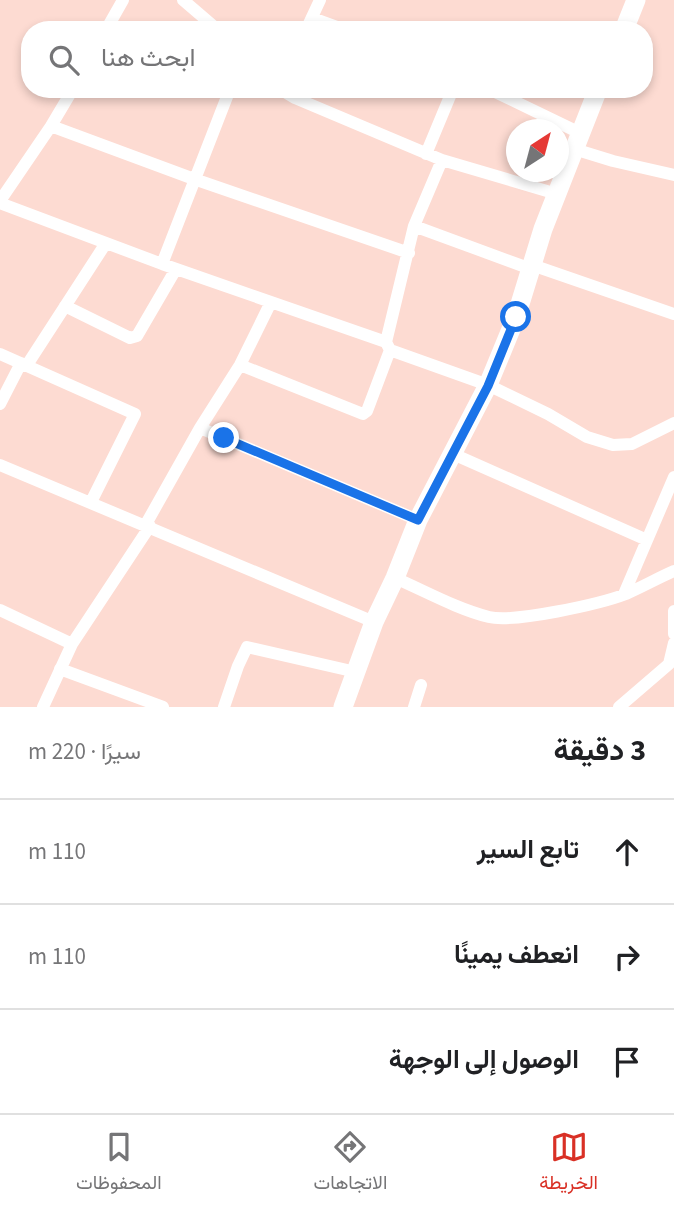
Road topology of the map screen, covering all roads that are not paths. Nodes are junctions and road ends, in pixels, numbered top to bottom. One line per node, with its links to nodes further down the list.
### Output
1 (123, 0): 5 (street)
2 (183, 0): 6 (street)
3 (320, 0): 7 (street)
4 (635, 0): 8 (street)
5 (111, 21)
6 (208, 21)
7 (310, 21)
8 (627, 21)
9 (68, 98): 15 (street)
10 (226, 98): 20 (street)
11 (295, 98): 17 (street)
12 (449, 98): 17 (street)
13 (504, 98): 16 (street)
14 (594, 98): 16 (street)
15 (51, 126): 20 (street); 21 (street)
16 (577, 141): 19 (street); 22 (street)
17 (426, 154): 18 (street)
18 (442, 160): 22 (street); 24 (street)
19 (674, 175)
20 (194, 179): 26 (street); 27 (street)
21 (4, 186): 23 (street)
22 (557, 194): 28 (street)
23 (0, 202): 25 (street)
24 (414, 226): 26 (street); 28 (street)
25 (107, 243): 27 (street); 31 (street)
26 (409, 253): 33 (street)
27 (162, 264): 29 (street)
28 (531, 267): 32 (street); 37 (street)
29 (176, 269): 30 (street); 31 (street)
30 (271, 302): 33 (street); 36 (street)
31 (65, 306): 35 (street)
32 (674, 314)
33 (388, 346): 36 (street); 37 (street)
34 (0, 354): 35 (street)
35 (24, 364): 38 (street); 44 (street)
36 (240, 365): 40 (street)
37 (488, 386): 39 (street); 41 (street)
38 (0, 404)
39 (674, 423)
40 (200, 428): 45 (street); 46 (street)
41 (453, 454): 45 (street); 47 (street)
42 (0, 465): 44 (street)
43 (673, 483): 47 (street)
44 (91, 502): 46 (street)
45 (418, 520): 49 (street)
46 (148, 525): 53 (street); 56 (street)
47 (647, 540): 50 (street)
48 (674, 570): 50 (street)
49 (395, 578): 50 (street); 53 (street)
50 (624, 594)
51 (0, 610): 56 (street)
52 (674, 611): 54 (street)
53 (374, 622): 58 (street)
54 (674, 633)
55 (674, 643): 66 (street)
56 (72, 644): 57 (street)
57 (60, 669): 60 (street); 61 (street)
58 (356, 672): 63 (street); 64 (street)
59 (421, 685): 65 (street)
60 (144, 704): 62 (street)
61 (43, 707)
62 (163, 707)
63 (224, 707)
64 (343, 707)
65 (414, 707)
66 (619, 707)

